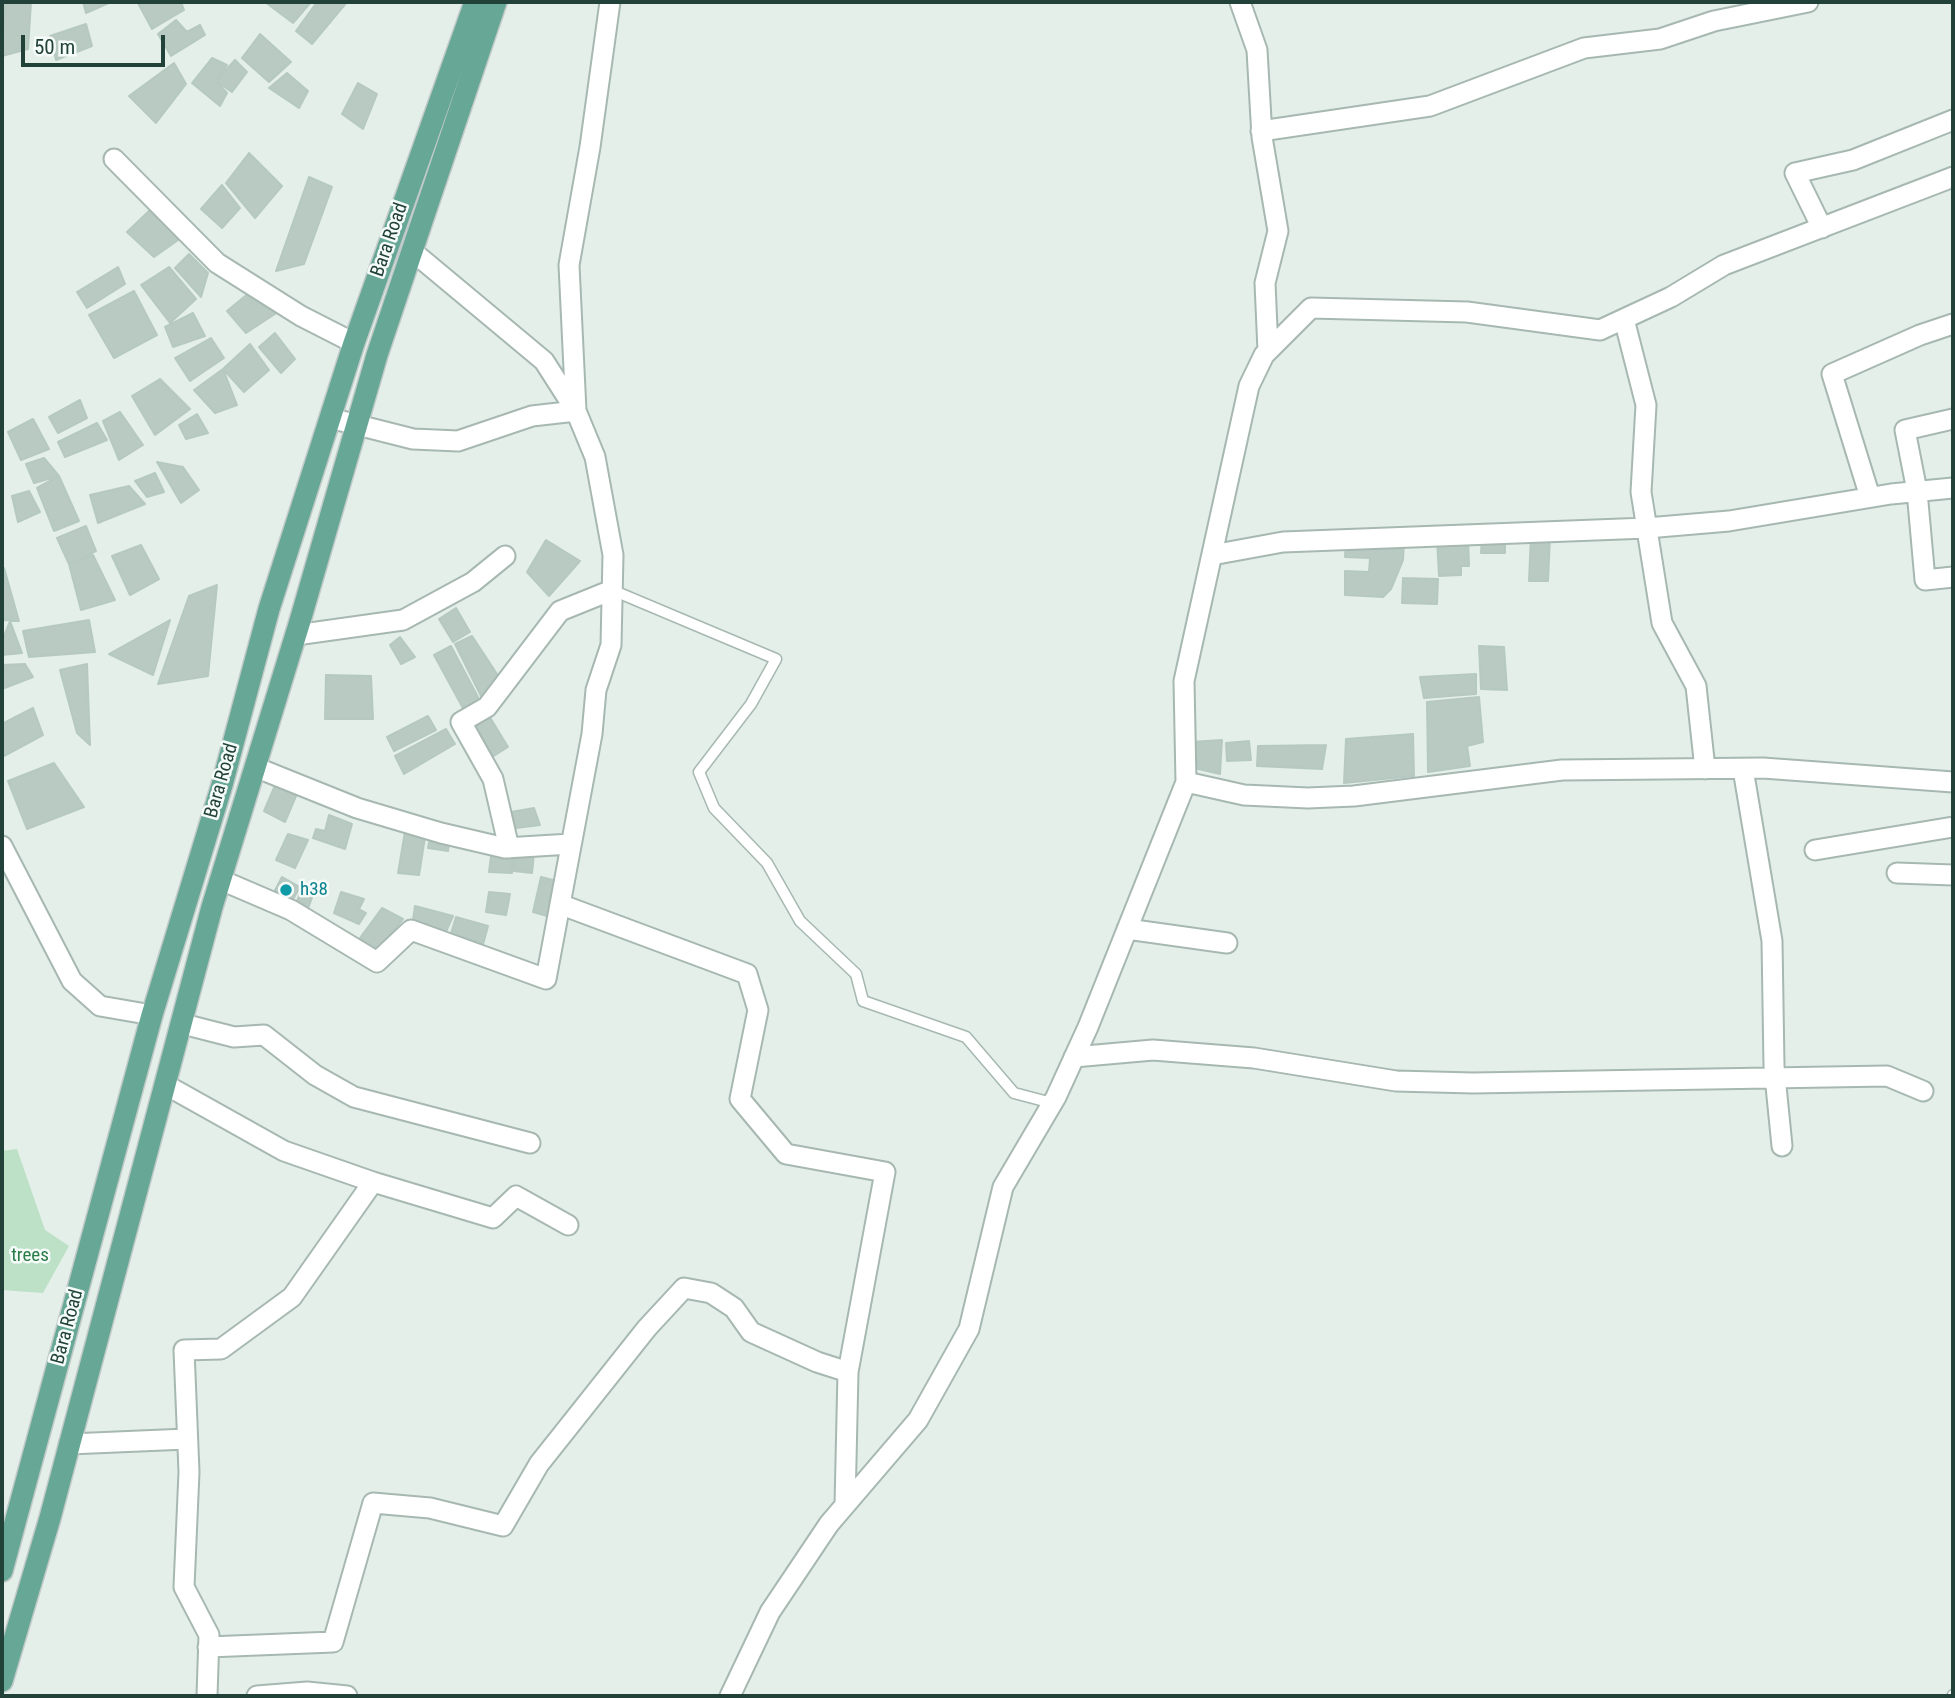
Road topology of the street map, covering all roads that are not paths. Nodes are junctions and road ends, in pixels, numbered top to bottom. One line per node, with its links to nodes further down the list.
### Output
1 (475, 2): 14 (main road, Bara Road)
2 (496, 2): 11 (main road)
3 (610, 2): 16 (street)
4 (1240, 2): 7 (street)
5 (1808, 2): 7 (street)
6 (1953, 120): 10 (street)
7 (1262, 131): 15 (street)
8 (114, 159): 14 (street)
9 (1953, 177): 10 (street)
10 (1822, 228): 12 (street)
11 (412, 251): 16 (street); 19 (main road)
12 (1625, 319): 15 (street); 25 (street)
13 (1953, 324): 24 (street)
14 (354, 343): 17 (main road, Bara Road)
15 (1268, 351): 26 (street)
16 (576, 411): 19 (street); 29 (street)
17 (330, 418): 19 (street); 20 (main road, Bara Road)
18 (1953, 419): 22 (street)
19 (356, 425): 23 (main road)
20 (309, 485): 23 (main road); 47 (main road, Bara Road)
21 (1953, 488): 22 (street)
22 (1917, 491): 24 (street); 28 (street)
23 (337, 493): 30 (main road)
24 (1870, 497): 25 (street)
25 (1647, 528): 26 (street); 32 (street)
26 (1212, 555): 34 (street)
27 (505, 556): 30 (street)
28 (1953, 577)
29 (612, 590): 37 (street); 39 (street); 53 (lane)
30 (296, 635): 31 (main road)
31 (255, 767): 39 (street); 43 (main road)
32 (1705, 769): 33 (street); 34 (street)
33 (1743, 769): 35 (street); 50 (street)
34 (1186, 782): 45 (street)
35 (1953, 782)
36 (1953, 827): 40 (street)
37 (571, 844): 39 (street); 44 (street)
38 (2, 846): 47 (street)
39 (509, 848)
40 (1815, 850)
41 (1896, 873): 42 (street)
42 (1953, 875)
43 (221, 880): 44 (street); 48 (main road)
44 (562, 905): 58 (street)
45 (1127, 929): 46 (street); 49 (street)
46 (1227, 943)
47 (152, 1015): 48 (main road); 62 (main road, Bara Road)
48 (183, 1024): 51 (main road); 54 (street)
49 (1074, 1057): 50 (street); 53 (street)
50 (1775, 1077): 52 (street); 55 (street)
51 (166, 1086): 56 (street); 60 (main road)
52 (1923, 1091)
53 (1052, 1103): 61 (street)
54 (530, 1143)
55 (1782, 1146)
56 (373, 1182): 57 (street); 59 (street)
57 (568, 1225)
58 (848, 1372): 61 (street); 63 (street)
59 (187, 1439): 60 (street); 63 (street)
60 (69, 1444): 64 (main road)
61 (845, 1505): 68 (street)
62 (2, 1571)
63 (208, 1647): 65 (street)
64 (2, 1681)
65 (207, 1696)
66 (257, 1696): 67 (street)
67 (347, 1696)
68 (730, 1696)

